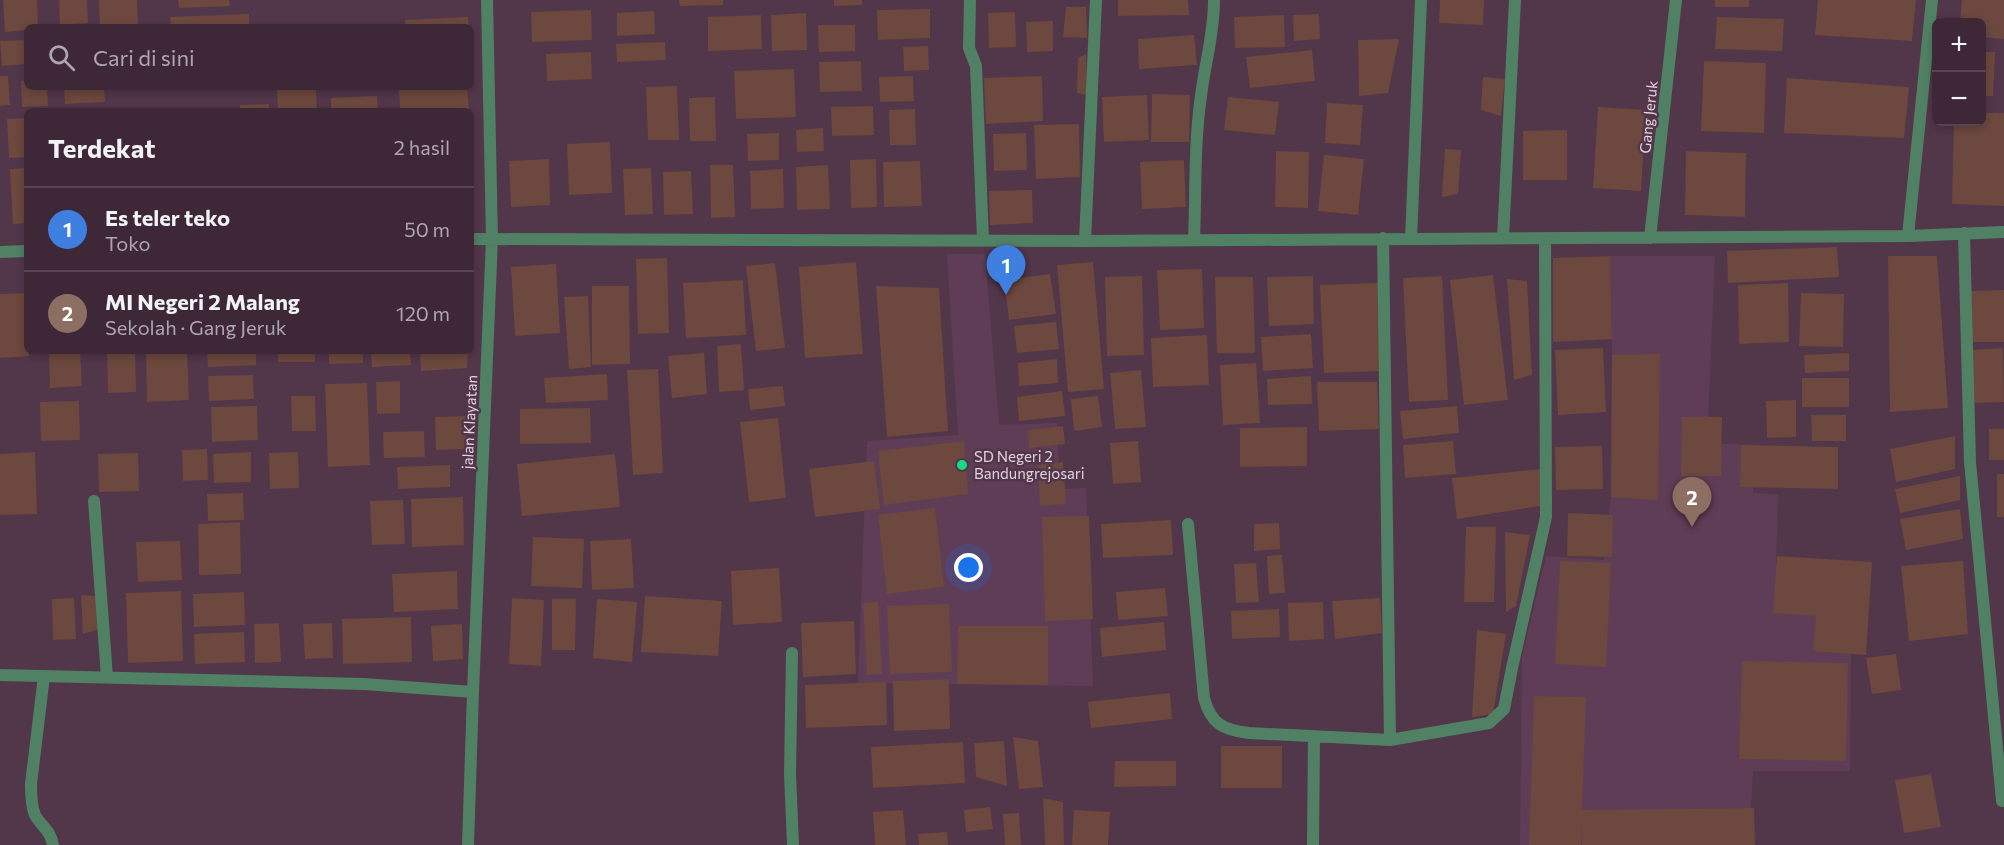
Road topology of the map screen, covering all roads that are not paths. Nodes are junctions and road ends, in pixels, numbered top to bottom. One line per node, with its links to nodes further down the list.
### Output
1 (487, 0): 17 (street, jalan Klayatan)
2 (970, 0): 19 (street)
3 (1096, 0): 21 (street)
4 (1214, 0): 20 (street)
5 (1421, 0): 18 (street)
6 (1515, 0): 13 (street)
7 (1676, 0): 15 (street, Gang Jeruk)
8 (1932, 0): 11 (street)
9 (2004, 232): 10 (street)
10 (1964, 233): 11 (street); 33 (street)
11 (1908, 236): 15 (street)
12 (1383, 238): 18 (street); 20 (street); 32 (street)
13 (1503, 238): 14 (street); 18 (street)
14 (1545, 238): 15 (street); 32 (street)
15 (1650, 238)
16 (474, 239): 17 (street)
17 (492, 239): 19 (street); 30 (street, jalan Klayatan)
18 (1411, 239)
19 (983, 240): 21 (street)
20 (1194, 240): 21 (street)
21 (1085, 241)
22 (24, 251): 23 (street)
23 (0, 252)
24 (94, 501): 29 (street)
25 (1188, 524): 31 (street)
26 (792, 653): 37 (street)
27 (0, 675): 28 (street)
28 (44, 676): 29 (street); 35 (street)
29 (107, 677): 30 (street)
30 (472, 692): 36 (street, jalan Klayatan)
31 (1314, 736): 32 (street); 38 (street)
32 (1390, 740)
33 (2001, 759): 34 (street)
34 (2002, 801)
35 (53, 845)
36 (468, 845)
37 (793, 845)
38 (1313, 845)

